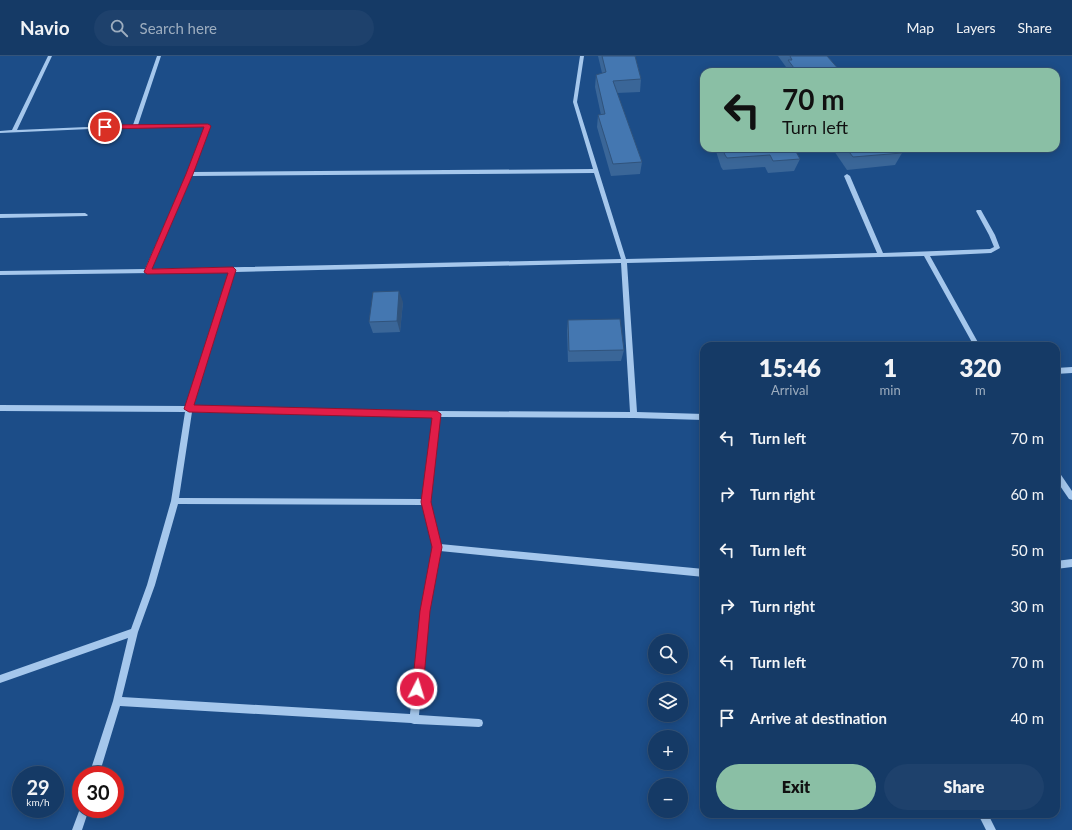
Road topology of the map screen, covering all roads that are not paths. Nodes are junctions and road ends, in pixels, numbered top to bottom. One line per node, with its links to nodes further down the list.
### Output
1 (50, 56): 5 (street)
2 (160, 56): 4 (street)
3 (582, 56): 7 (street)
4 (135, 126): 5 (street); 8 (street)
5 (14, 131): 6 (street)
6 (0, 132)
7 (596, 171): 8 (street); 15 (street)
8 (190, 174): 17 (street)
9 (847, 176): 14 (street)
10 (979, 211): 13 (street)
11 (85, 215): 12 (street)
12 (0, 216)
13 (926, 254): 14 (street); 19 (street)
14 (881, 255): 15 (street)
15 (624, 261): 16 (street); 25 (street)
16 (233, 270): 17 (street); 23 (street)
17 (147, 272): 18 (street)
18 (0, 274)
19 (976, 342)
20 (1060, 370): 21 (street)
21 (1072, 370)
22 (0, 408): 23 (street)
23 (189, 409): 24 (street); 29 (street)
24 (437, 414): 25 (street); 30 (street)
25 (634, 415): 26 (street)
26 (700, 417)
27 (1060, 480): 28 (street)
28 (1072, 497)
29 (175, 501): 30 (street); 35 (street)
30 (426, 502): 31 (street)
31 (437, 547): 34 (street); 38 (street)
32 (1072, 563): 33 (street)
33 (1060, 564)
34 (700, 573)
35 (134, 632): 36 (street); 37 (street)
36 (0, 679)
37 (117, 701): 38 (street); 40 (street)
38 (414, 720): 39 (street)
39 (479, 723)
40 (97, 766)
41 (81, 818): 43 (street)
42 (985, 818): 44 (street)
43 (77, 830)
44 (991, 830)

